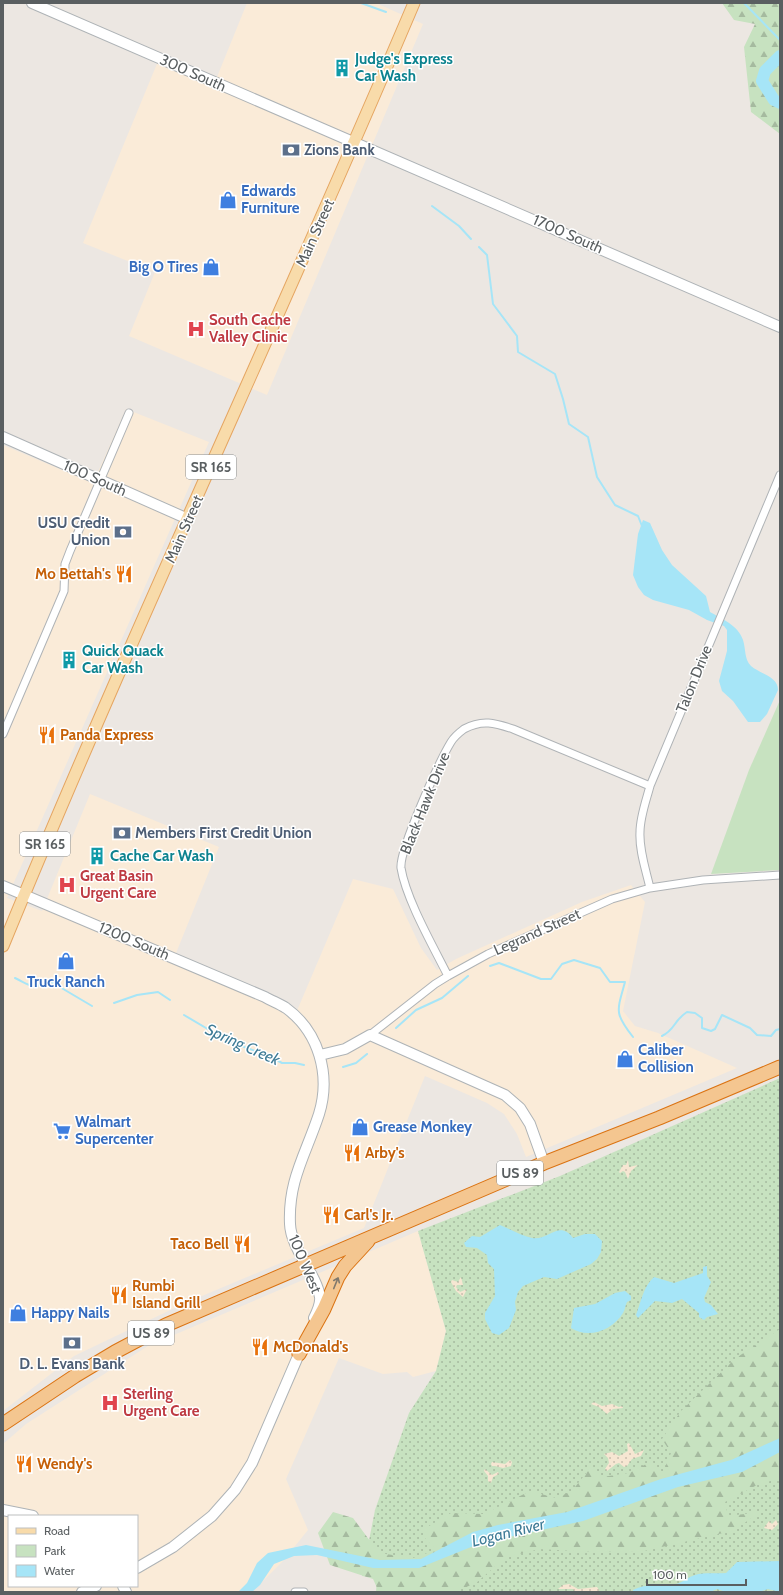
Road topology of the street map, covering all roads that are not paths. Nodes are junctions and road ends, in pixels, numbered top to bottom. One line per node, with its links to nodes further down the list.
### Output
1 (32, 3): 3 (street, 300 South)
2 (414, 3): 3 (main road, Main Street / SR 165)
3 (355, 142): 4 (street, 1700 South); 9 (main road, Main Street / SR 165)
4 (780, 327)
5 (129, 413): 8 (street)
6 (3, 437): 8 (street, 100 South)
7 (780, 475): 11 (street, Talon Drive)
8 (100, 480): 9 (street, 100 South); 10 (street)
9 (188, 519): 15 (main road, Main Street / SR 165)
10 (3, 734)
11 (650, 786): 14 (street, Talon Drive); 17 (street, Black Hawk Drive)
12 (780, 875): 14 (street, Legrand Street)
13 (3, 886): 15 (street, 1200 South)
14 (650, 888): 17 (street, Legrand Street)
15 (24, 895): 16 (main road, Main Street / SR 165); 18 (street, 1200 South)
16 (3, 946)
17 (448, 976): 19 (street, Legrand Street)
18 (265, 997): 20 (street, 100 West)
19 (370, 1035): 20 (street, Legrand Street); 22 (street)
20 (320, 1055): 24 (street, 100 West)
21 (780, 1067): 22 (highway, US 89)
22 (544, 1163): 23 (highway, US 89)
23 (372, 1237): 24 (highway, US 89); 25 (highway, one-way to 23)
24 (306, 1266): 25 (street, 100 West); 26 (highway, US 89)
25 (299, 1354): 29 (street, 100 West)
26 (5, 1426)
27 (3, 1510): 28 (street)
28 (28, 1515)
29 (138, 1567)
30 (94, 1587): 31 (street)
31 (82, 1592)
32 (295, 1592): 33 (street)
33 (304, 1592)

